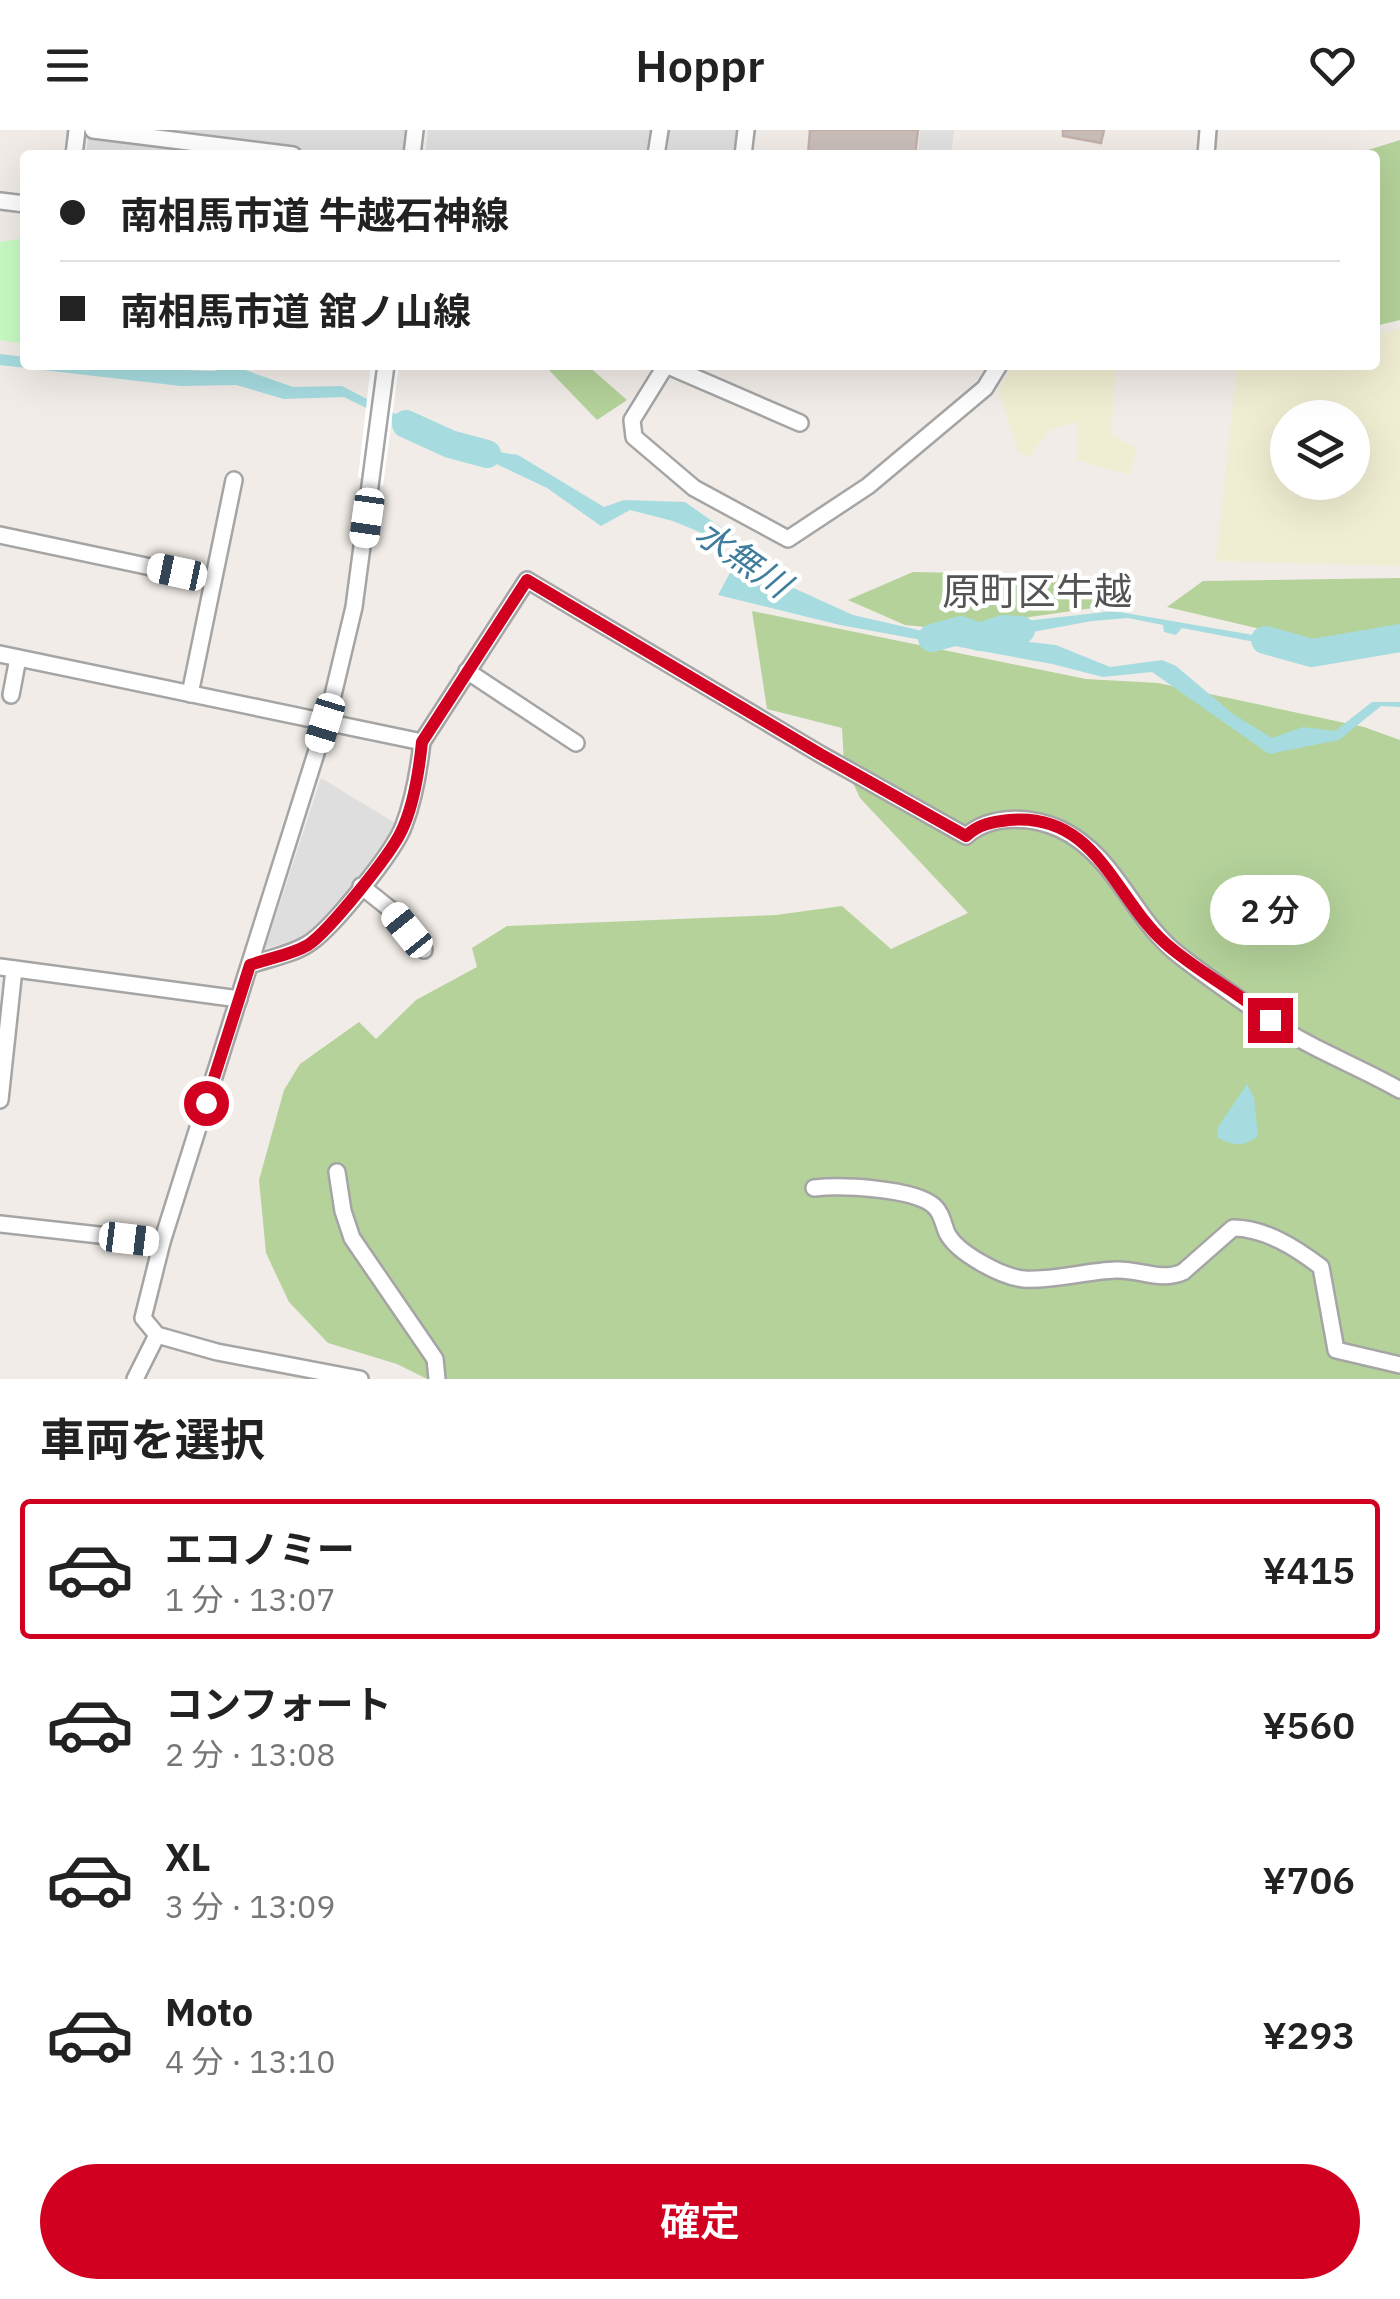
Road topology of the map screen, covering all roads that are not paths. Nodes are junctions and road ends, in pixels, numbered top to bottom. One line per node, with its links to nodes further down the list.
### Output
1 (93, 130): 2 (street)
2 (253, 150)
3 (385, 370): 16 (street)
4 (663, 370): 6 (street)
5 (677, 370): 7 (street)
6 (996, 370)
7 (800, 424)
8 (234, 480): 10 (street)
9 (0, 535): 10 (street)
10 (212, 580): 14 (street)
11 (0, 654): 12 (street)
12 (18, 658): 14 (street); 15 (street)
13 (467, 671): 17 (street); 18 (street); 24 (street)
14 (190, 694): 16 (street)
15 (10, 695)
16 (325, 723): 17 (street); 21 (street)
17 (422, 742): 19 (street)
18 (576, 743)
19 (360, 886): 20 (street); 21 (street)
20 (424, 950)
21 (250, 965): 23 (street)
22 (7, 968): 23 (street); 25 (street)
23 (239, 998): 29 (street)
24 (1400, 1090)
25 (0, 1096)
26 (336, 1172): 35 (street)
27 (814, 1188): 31 (street)
28 (0, 1224): 29 (street)
29 (162, 1242): 30 (street)
30 (157, 1334): 32 (street); 33 (street)
31 (1400, 1366)
32 (278, 1372): 34 (street)
33 (135, 1379)
34 (360, 1379)
35 (437, 1379)

